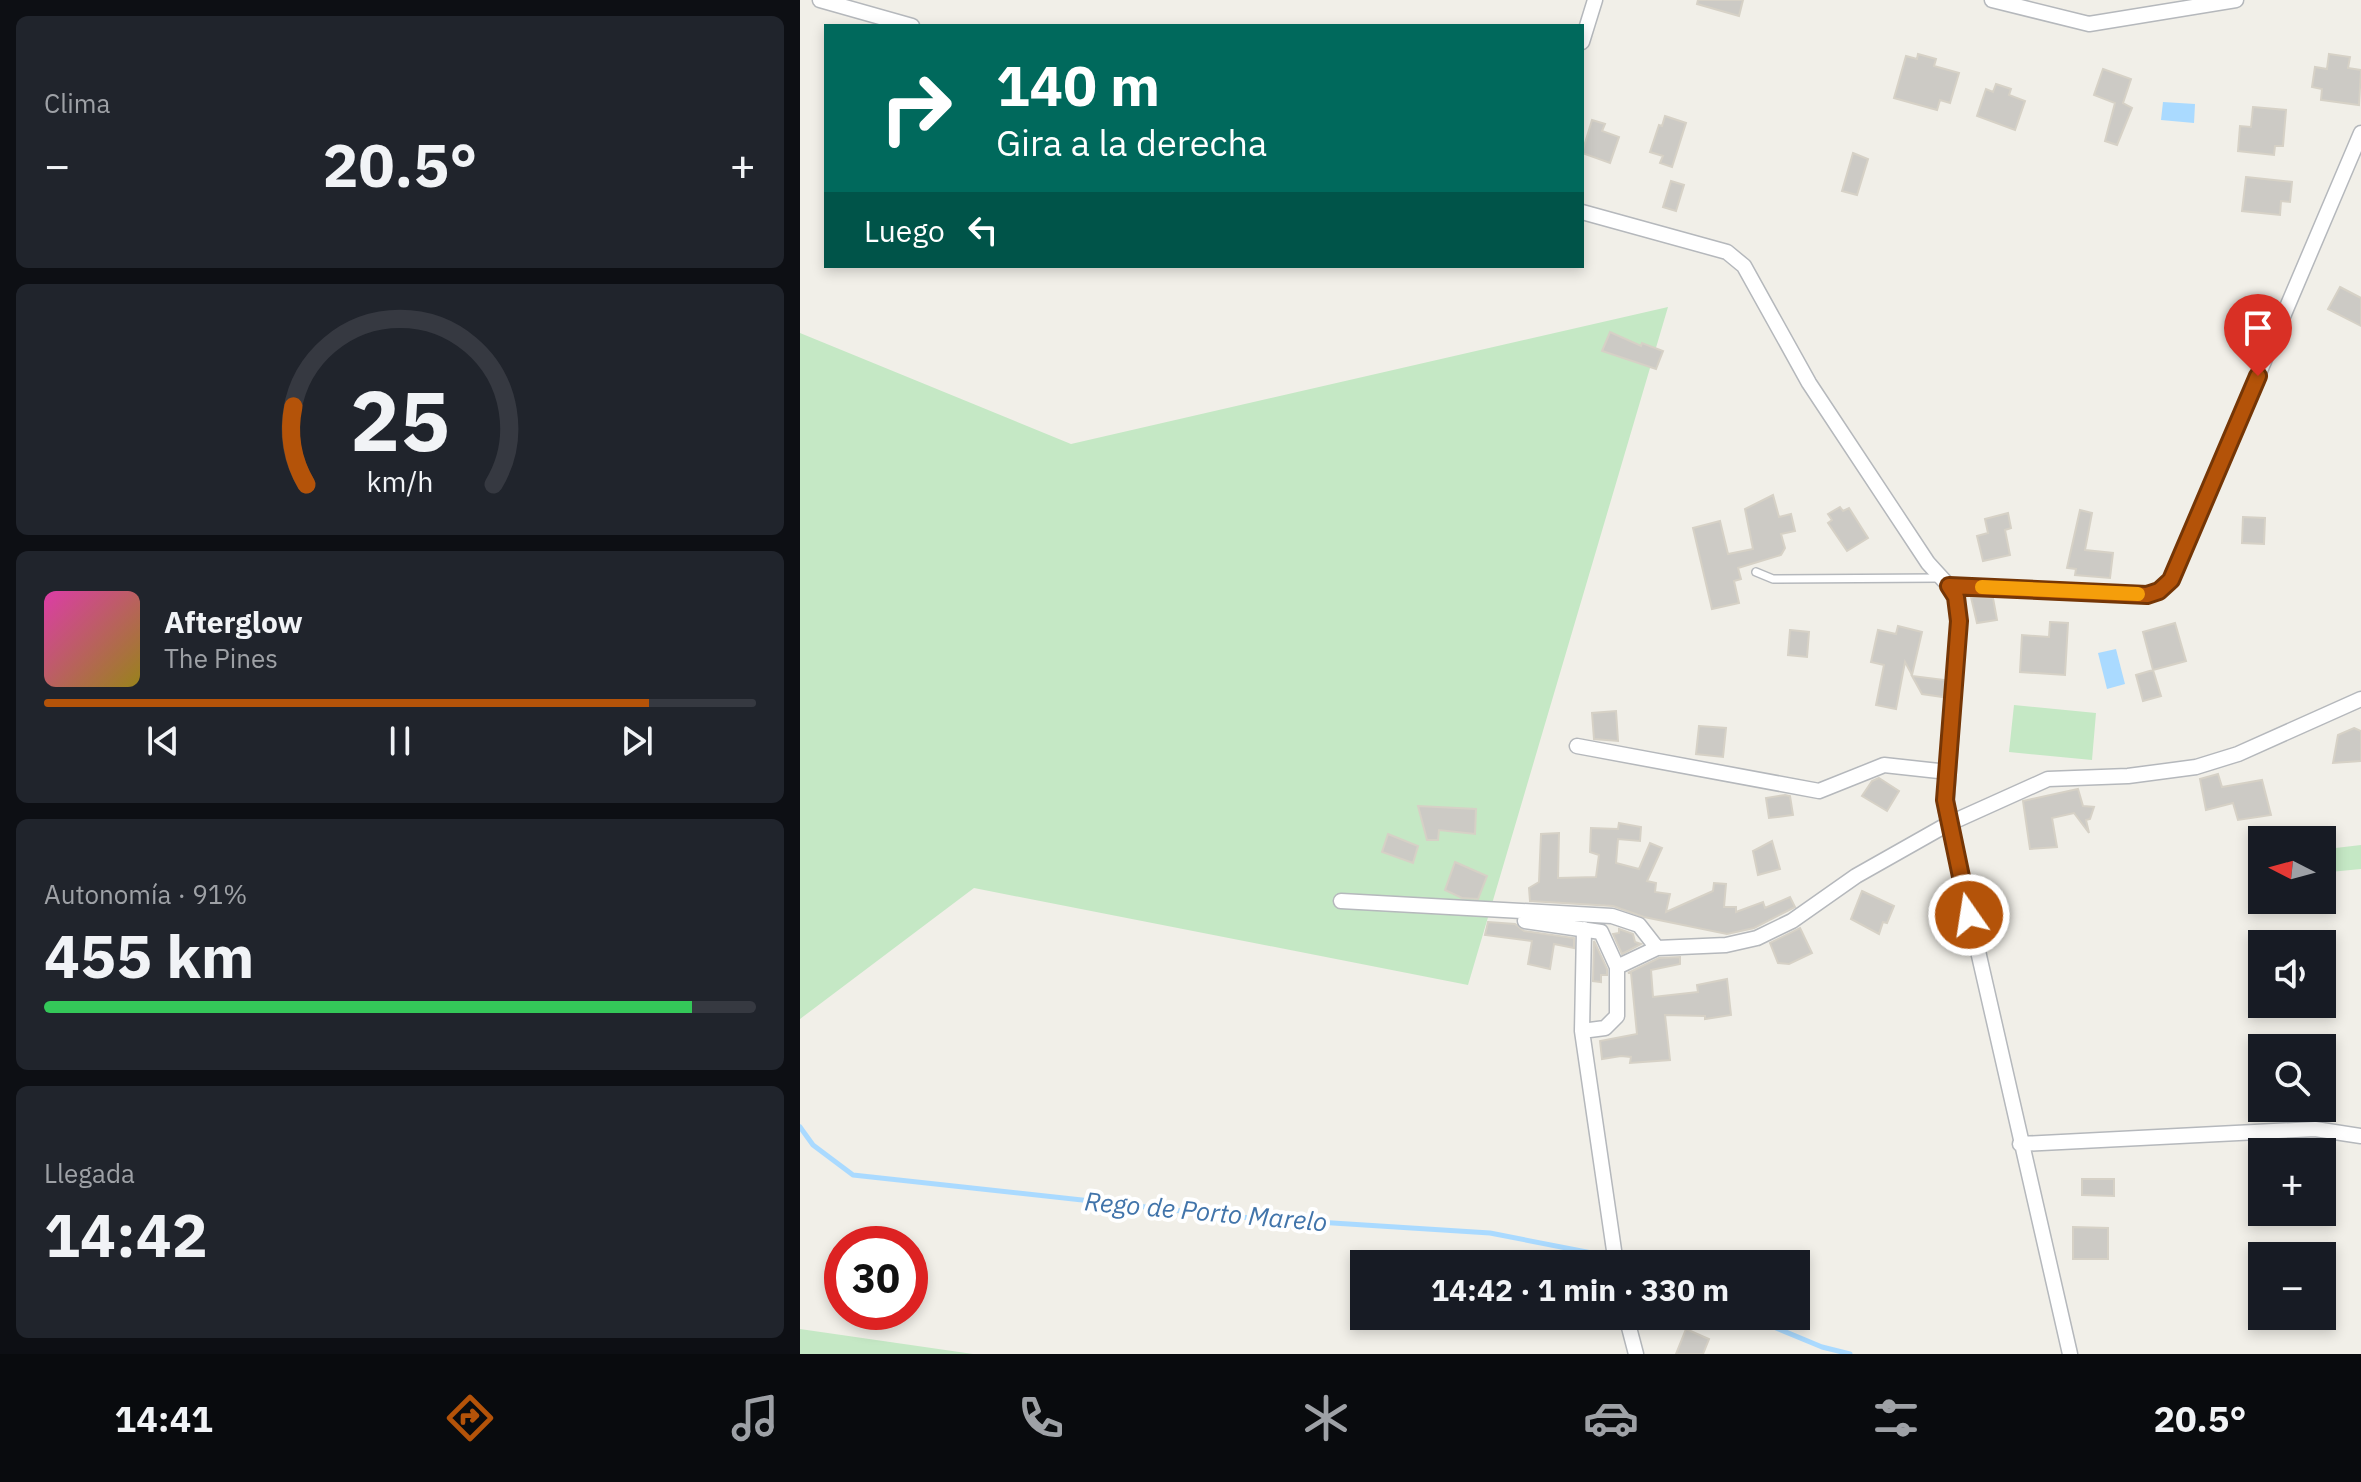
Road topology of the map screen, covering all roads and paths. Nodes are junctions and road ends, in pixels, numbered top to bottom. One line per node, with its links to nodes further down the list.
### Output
1 (820, 0): 5 (street)
2 (1595, 0): 6 (street)
3 (1992, 0): 4 (street)
4 (2236, 0)
5 (905, 24)
6 (1584, 36)
7 (2361, 133): 10 (street)
8 (1584, 213): 10 (street)
9 (1756, 572): 10 (lane)
10 (1946, 582): 13 (street)
11 (2361, 699): 14 (street)
12 (1577, 746): 13 (street)
13 (1948, 772): 14 (street)
14 (1948, 824): 18 (street); 22 (street)
15 (1341, 901): 16 (street)
16 (1483, 911): 17 (street); 18 (street)
17 (1584, 929): 19 (street); 20 (street)
18 (1657, 948): 19 (street)
19 (1617, 967): 20 (street)
20 (1582, 1031): 23 (street)
21 (2361, 1136): 22 (street)
22 (2020, 1144): 26 (street)
23 (1613, 1250)
24 (1630, 1330): 25 (street)
25 (1636, 1354)
26 (2070, 1354)

